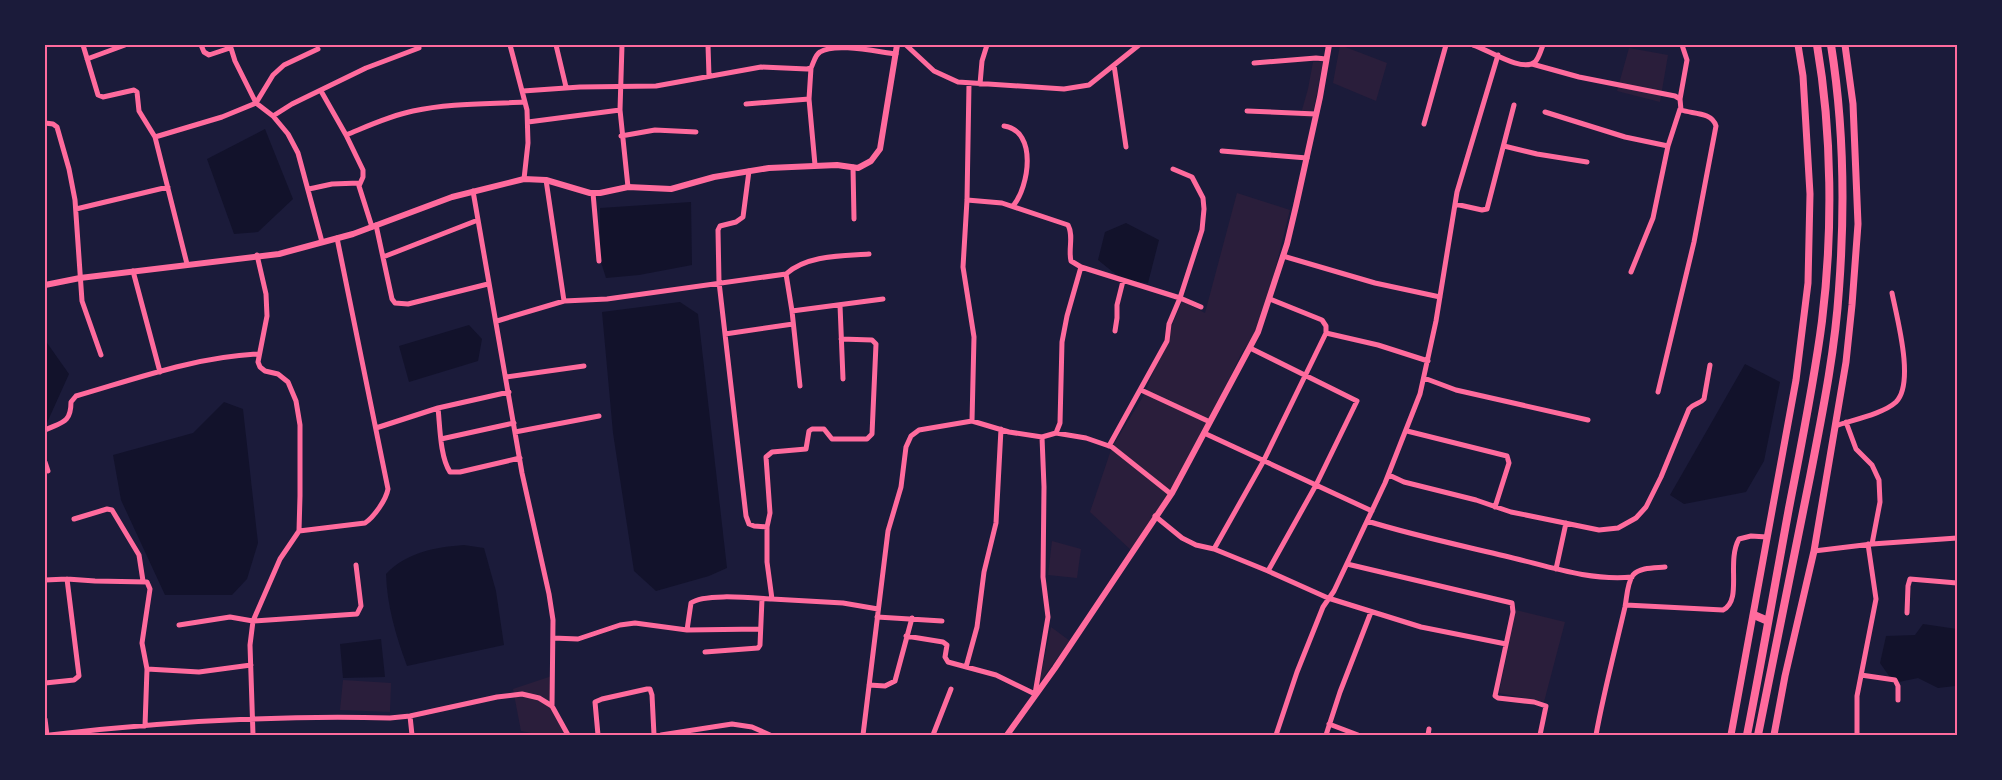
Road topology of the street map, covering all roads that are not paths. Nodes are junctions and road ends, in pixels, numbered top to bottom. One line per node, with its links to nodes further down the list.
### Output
1 (83, 45): 26 (street)
2 (125, 45): 26 (street)
3 (201, 45): 21 (street)
4 (510, 45): 38 (street)
5 (556, 45): 36 (street)
6 (622, 45): 35 (street)
7 (708, 45): 32 (street)
8 (897, 45): 24 (street)
9 (906, 45): 33 (street)
10 (987, 45): 34 (street)
11 (1139, 45): 30 (street)
12 (1329, 45): 27 (street)
13 (1446, 45): 53 (street)
14 (1473, 45): 25 (street)
15 (1544, 45): 29 (street)
16 (1682, 45): 40 (street)
17 (1798, 45): 164 (main road)
18 (1817, 45): 191 (highway)
19 (1831, 45): 234 (highway)
20 (1845, 45): 138 (main road)
21 (230, 47): 42 (street)
22 (419, 48): 37 (street)
23 (318, 49): 42 (street)
24 (896, 54): 31 (street); 66 (street)
25 (1498, 55): 29 (street); 78 (street)
26 (87, 59): 57 (street)
27 (1326, 59): 28 (street); 49 (street)
28 (1254, 63)
29 (1532, 64): 40 (street)
30 (1114, 65): 34 (street); 61 (street)
31 (811, 68): 32 (street); 39 (street)
32 (709, 76): 35 (street)
33 (969, 84): 34 (street); 77 (street)
34 (980, 84)
35 (620, 86): 36 (street); 46 (street)
36 (566, 87): 38 (street)
37 (321, 91): 50 (street); 56 (street)
38 (523, 91): 41 (street)
39 (809, 99): 43 (street); 65 (street)
40 (1680, 99): 45 (street)
41 (525, 102): 51 (street); 56 (street)
42 (256, 104): 50 (street); 57 (street)
43 (746, 104)
44 (1514, 105): 59 (street)
45 (1680, 108): 60 (street); 130 (street)
46 (620, 110): 51 (street); 58 (street)
47 (1247, 111): 49 (street)
48 (1545, 111): 60 (street)
49 (1316, 114): 63 (street)
50 (273, 116): 74 (street)
51 (528, 122): 69 (street)
52 (45, 123): 80 (street)
53 (1424, 124)
54 (1004, 126): 79 (street)
55 (696, 132): 58 (street)
56 (346, 135): 71 (street)
57 (155, 136): 72 (street)
58 (621, 136): 73 (street)
59 (1504, 146): 64 (street); 78 (street)
60 (1668, 146): 94 (street)
61 (1126, 147)
62 (1222, 151): 63 (street)
63 (1306, 158): 88 (street)
64 (1587, 162)
65 (815, 165): 66 (street); 68 (street)
66 (853, 167): 81 (street)
67 (1173, 169): 103 (street)
68 (750, 171): 73 (street); 98 (street)
69 (524, 179): 70 (street); 75 (street)
70 (546, 180): 76 (street); 106 (street)
71 (359, 183): 74 (street); 83 (street)
72 (168, 187): 80 (street); 91 (street)
73 (628, 187): 76 (street)
74 (309, 189): 85 (street)
75 (473, 191): 82 (street); 83 (street)
76 (593, 193): 90 (street)
77 (967, 200): 79 (street); 134 (street)
78 (1455, 204): 102 (street)
79 (1012, 206): 92 (street)
80 (76, 209): 96 (street)
81 (854, 219)
82 (478, 220): 89 (street); 99 (street)
83 (374, 226): 84 (street); 89 (street)
84 (337, 238): 85 (street); 139 (street)
85 (322, 242): 87 (street)
86 (869, 254): 95 (street)
87 (257, 255): 91 (street); 117 (street)
88 (1283, 256): 102 (street); 105 (street)
89 (383, 257): 99 (street)
90 (599, 261)
91 (187, 264): 93 (street)
92 (1082, 267): 97 (street); 144 (street)
93 (133, 271): 96 (street); 122 (street)
94 (1631, 272)
95 (786, 274): 98 (street); 109 (street)
96 (80, 278): 100 (street); 118 (street)
97 (1123, 281): 103 (street); 112 (street)
98 (720, 282): 106 (street); 113 (street)
99 (489, 284): 110 (street)
100 (45, 285)
101 (1892, 293): 135 (street)
102 (1440, 297): 119 (street)
103 (1180, 298): 108 (street); 128 (street)
104 (882, 299): 107 (street)
105 (1270, 299): 114 (street); 116 (street)
106 (564, 301): 110 (street)
107 (840, 305): 109 (street); 115 (street)
108 (1201, 307)
109 (792, 311): 111 (street)
110 (496, 321): 124 (street)
111 (793, 324): 113 (street); 127 (street)
112 (1115, 331)
113 (725, 333): 162 (street)
114 (1326, 333): 119 (street); 123 (street)
115 (841, 339): 126 (street); 162 (street)
116 (1250, 348): 123 (street); 137 (street)
117 (258, 354): 122 (street); 163 (street)
118 (101, 355)
119 (1428, 361): 125 (street)
120 (1710, 365): 161 (street)
121 (584, 366): 124 (street)
122 (160, 372): 141 (street)
123 (1305, 374): 151 (street); 154 (street)
124 (506, 376): 129 (street)
125 (1424, 378): 133 (street); 142 (street)
126 (843, 379)
127 (800, 386)
128 (1141, 390): 137 (street); 148 (street)
129 (509, 392): 131 (street); 136 (street)
130 (1658, 392)
131 (438, 408): 139 (street); 147 (street)
132 (599, 416): 143 (street)
133 (1588, 420)
134 (972, 421): 140 (street); 183 (street)
135 (1846, 422): 138 (street); 166 (street)
136 (514, 423): 143 (street); 147 (street)
137 (1210, 423): 145 (street)
138 (1835, 426): 168 (main road)
139 (376, 428): 163 (street)
140 (1001, 429): 146 (street); 200 (street)
141 (45, 430)
142 (1407, 431): 153 (street); 156 (street)
143 (515, 432): 149 (street)
144 (1056, 433): 146 (street); 148 (street)
145 (1204, 434): 151 (street); 155 (street)
146 (1042, 437): 206 (street)
147 (441, 439): 149 (street)
148 (1109, 446): 155 (street)
149 (520, 458): 196 (street)
150 (45, 462): 152 (street)
151 (1263, 462): 154 (street); 167 (street)
152 (48, 471)
153 (1389, 475): 156 (street); 157 (street)
154 (1316, 485): 157 (street); 173 (street)
155 (1171, 494): 158 (street)
156 (1495, 507): 161 (street)
157 (1372, 511): 160 (street)
158 (1155, 516): 167 (street); 206 (street)
159 (74, 519): 177 (street)
160 (1367, 520): 169 (street); 172 (street)
161 (1566, 522): 172 (street)
162 (767, 527): 181 (street)
163 (298, 531): 189 (street)
164 (1767, 537): 182 (street); 186 (main road)
165 (1957, 538): 166 (street)
166 (1870, 544): 168 (street); 202 (street)
167 (1214, 549): 173 (street)
168 (1814, 551): 235 (main road)
169 (1347, 564): 180 (street); 197 (street)
170 (356, 565): 189 (street)
171 (1665, 567): 174 (street)
172 (1556, 569): 174 (street)
173 (1268, 571): 180 (street)
174 (1632, 577): 182 (street)
175 (67, 579): 176 (street); 177 (street); 203 (street)
176 (45, 580)
177 (143, 581): 201 (street)
178 (1957, 583): 185 (street)
179 (762, 598): 181 (street); 193 (street); 194 (street)
180 (1329, 598): 184 (street); 227 (street)
181 (772, 599): 183 (street)
182 (1626, 605): 231 (street)
183 (878, 609): 187 (street)
184 (1371, 612): 197 (street); 212 (street)
185 (1907, 613)
186 (1754, 615): 191 (highway); 232 (main road)
187 (877, 617): 188 (street); 204 (street)
188 (912, 618): 190 (street); 195 (street)
189 (253, 621): 192 (street); 199 (street)
190 (942, 621)
191 (1768, 621): 233 (highway)
192 (179, 625)
193 (760, 629): 194 (street); 198 (street)
194 (687, 630): 196 (street)
195 (906, 636): 200 (street); 204 (street)
196 (553, 638): 208 (street)
197 (1506, 644): 230 (street)
198 (705, 652)
199 (251, 665): 201 (street); 211 (street)
200 (966, 667): 206 (street)
201 (147, 669): 214 (street)
202 (1861, 675): 207 (street); 236 (street)
203 (45, 683)
204 (869, 685): 224 (street)
205 (951, 688): 225 (street)
206 (1035, 694): 226 (street)
207 (1898, 700)
208 (552, 706): 209 (street); 219 (street)
209 (410, 716): 211 (street); 218 (street)
210 (45, 719): 215 (street)
211 (254, 719): 214 (street); 217 (street)
212 (1329, 724): 228 (street); 229 (street)
213 (129, 726): 214 (street); 215 (street); 216 (street)
214 (145, 726)
215 (48, 735)
216 (129, 735)
217 (253, 735)
218 (412, 735)
219 (568, 735)
220 (598, 735): 221 (street)
221 (654, 735)
222 (661, 735): 223 (street)
223 (770, 735)
224 (863, 735)
225 (933, 735)
226 (1007, 735)
227 (1276, 735)
228 (1326, 735)
229 (1358, 735)
230 (1540, 735)
231 (1596, 735)
232 (1731, 735)
233 (1746, 735)
234 (1758, 735)
235 (1774, 735)
236 (1857, 735)

